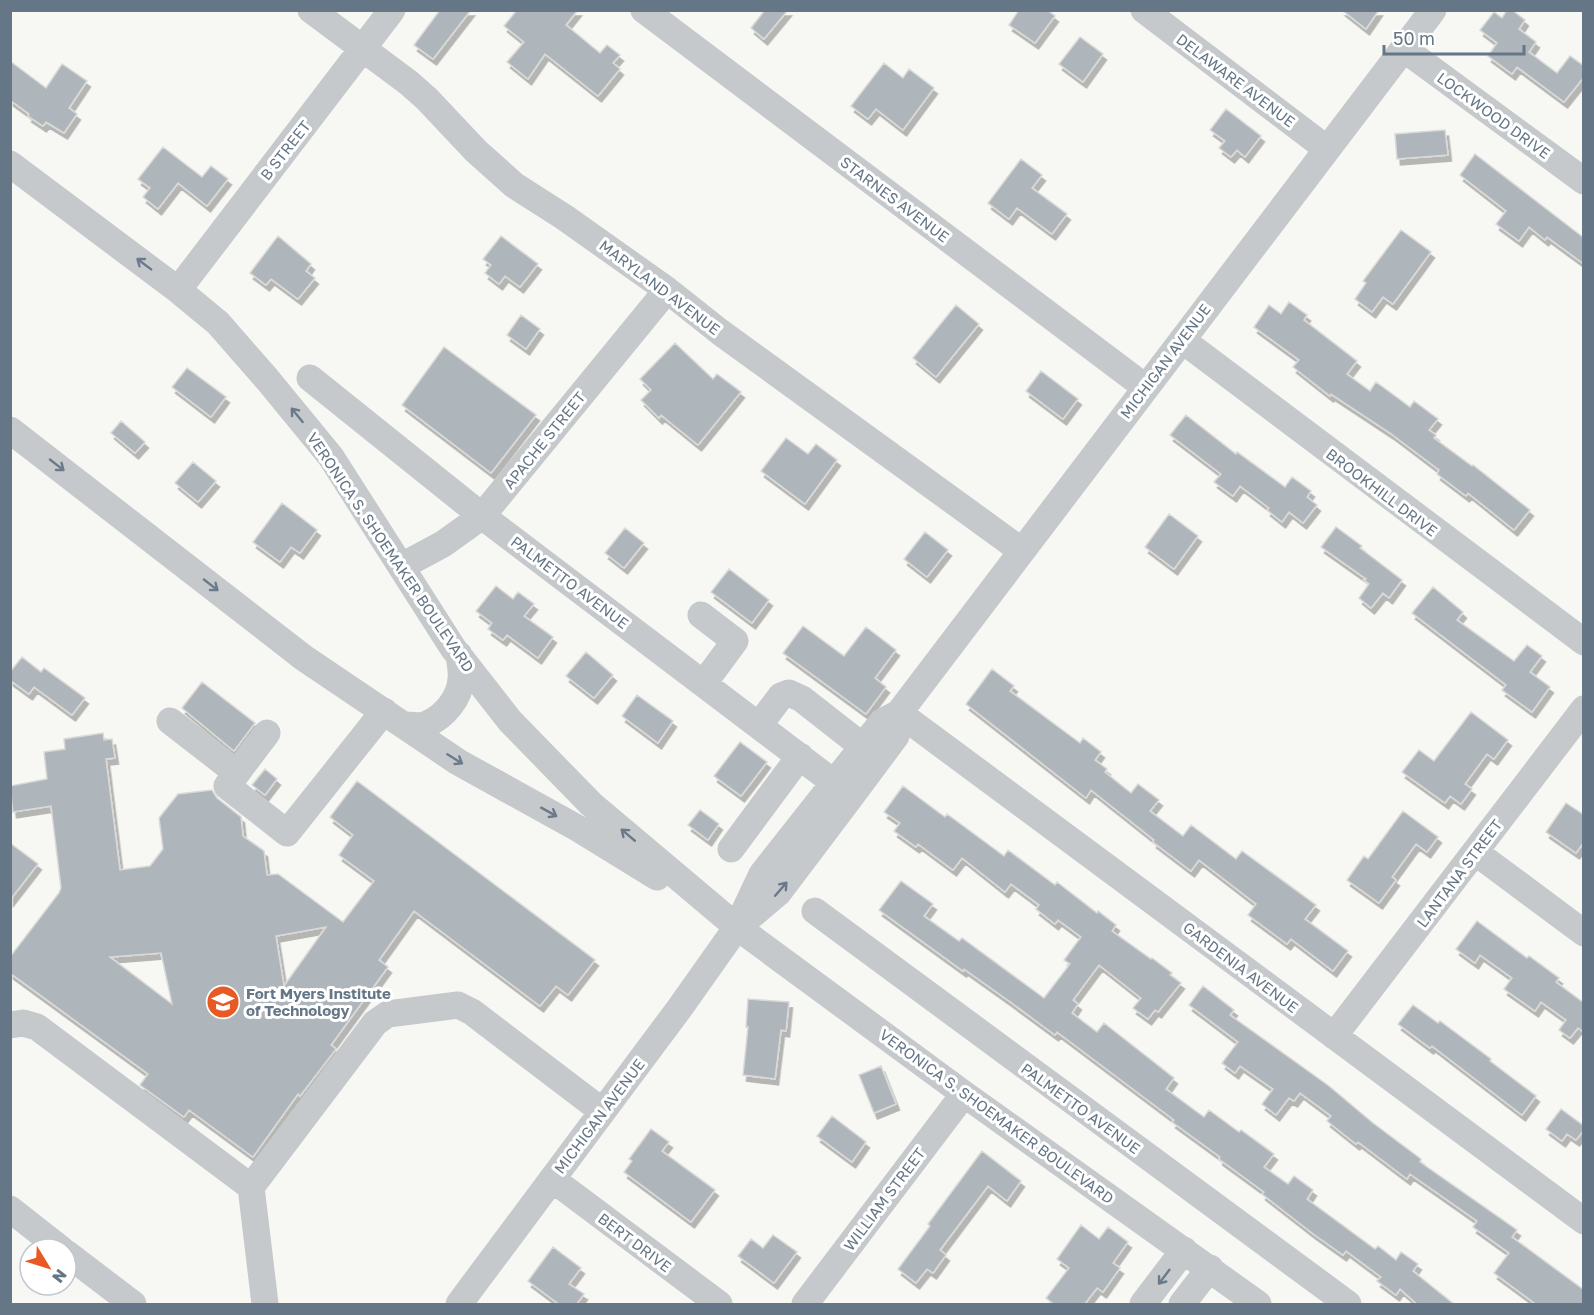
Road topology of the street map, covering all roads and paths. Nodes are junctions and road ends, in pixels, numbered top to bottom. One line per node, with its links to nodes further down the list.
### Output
1 (311, 10): 6 (street, MARYLAND AVENUE)
2 (393, 10): 6 (street, B STREET)
3 (644, 10): 15 (street, STARNES AVENUE)
4 (1144, 10): 8 (street, DELAWARE AVENUE)
5 (1433, 10): 7 (street, MICHIGAN AVENUE)
6 (363, 49): 11 (street, B STREET); 12 (street, MARYLAND AVENUE)
7 (1404, 49): 8 (street, MICHIGAN AVENUE); 10 (street, LOCKWOOD DRIVE)
8 (1327, 149): 13 (street, MICHIGAN AVENUE)
9 (10, 164): 11 (street, VERONICA S. SHOEMAKER BOULEVARD, one-way to 9)
10 (1584, 181)
11 (178, 290): 19 (street, VERONICA S. SHOEMAKER BOULEVARD, one-way to 11)
12 (667, 290): 17 (street, APACHE STREET); 18 (street, MARYLAND AVENUE)
13 (1182, 340): 15 (street, MICHIGAN AVENUE); 21 (street, BROOKHILL DRIVE)
14 (310, 378): 17 (street, PALMETTO AVENUE)
15 (1145, 387): 18 (street, MICHIGAN AVENUE)
16 (10, 430): 26 (street, VERONICA S. SHOEMAKER BOULEVARD, one-way to 26)
17 (482, 516): 19 (street, APACHE STREET); 23 (street, PALMETTO AVENUE)
18 (1022, 551): 25 (street, MICHIGAN AVENUE)
19 (402, 566): 22 (street, VERONICA S. SHOEMAKER BOULEVARD)
20 (701, 615): 23 (street)
21 (1584, 642)
22 (459, 655): 26 (street); 37 (street, VERONICA S. SHOEMAKER BOULEVARD, one-way to 22)
23 (704, 683): 28 (street, PALMETTO AVENUE)
24 (1584, 709): 35 (street, LANTANA STREET)
25 (898, 713): 30 (street, MICHIGAN AVENUE); 37 (street, MICHIGAN AVENUE, one-way to 25); 40 (street, GARDENIA AVENUE)
26 (393, 718): 32 (street); 37 (street, VERONICA S. SHOEMAKER BOULEVARD, one-way to 37)
27 (170, 721): 32 (street)
28 (759, 725): 30 (street); 31 (street, PALMETTO AVENUE)
29 (267, 733): 32 (street)
30 (862, 746): 33 (street, MICHIGAN AVENUE)
31 (800, 756): 33 (street, PALMETTO AVENUE); 34 (street)
32 (237, 773)
33 (833, 783): 37 (street, MICHIGAN AVENUE)
34 (731, 849)
35 (1475, 852): 38 (street); 40 (street, LANTANA STREET)
36 (815, 911): 59 (street, PALMETTO AVENUE)
37 (737, 927): 41 (street, VERONICA S. SHOEMAKER BOULEVARD); 42 (street, MICHIGAN AVENUE)
38 (1584, 933)
39 (10, 1025): 44 (street)
40 (1334, 1036): 46 (street, GARDENIA AVENUE)
41 (964, 1094): 48 (street, VERONICA S. SHOEMAKER BOULEVARD); 55 (street, WILLIAM STREET)
42 (602, 1111): 43 (street, MICHIGAN AVENUE); 44 (street)
43 (552, 1179): 53 (street, MICHIGAN AVENUE); 54 (street, BERT DRIVE)
44 (251, 1187): 52 (street)
45 (10, 1209): 47 (street)
46 (1584, 1221)
47 (46, 1237)
48 (1184, 1250): 50 (street, VERONICA S. SHOEMAKER BOULEVARD); 56 (street, one-way to 56)
49 (78, 1261): 51 (street)
50 (1210, 1269): 57 (street); 58 (street, VERONICA S. SHOEMAKER BOULEVARD)
51 (133, 1305)
52 (265, 1305)
53 (459, 1305)
54 (719, 1305)
55 (805, 1305)
56 (1143, 1305)
57 (1182, 1305)
58 (1258, 1305)
59 (1348, 1305)

